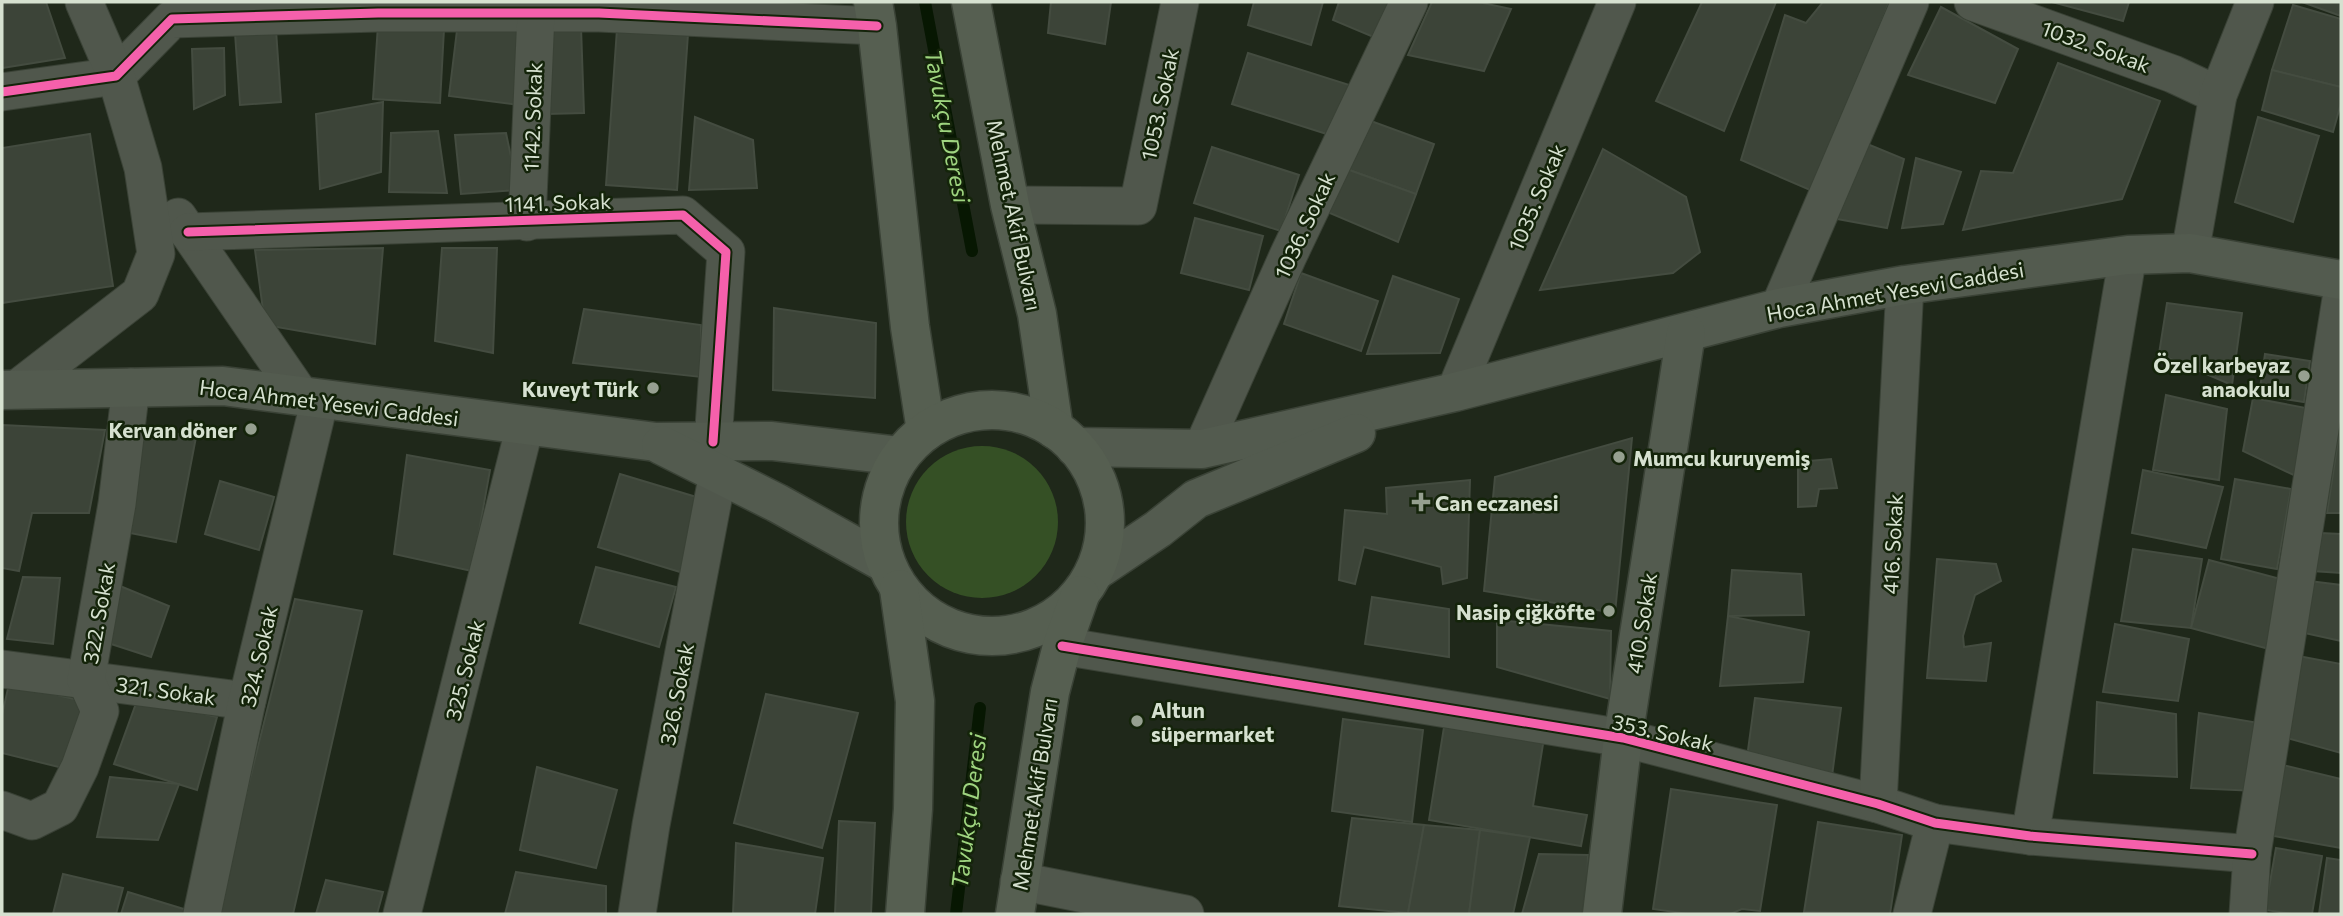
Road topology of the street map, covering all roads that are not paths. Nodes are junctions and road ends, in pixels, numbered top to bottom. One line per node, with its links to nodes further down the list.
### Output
1 (84, 2): 11 (street)
2 (971, 2): 15 (main road, Mehmet Akif Bulvarı)
3 (1180, 2): 15 (street, 1053. Sokak)
4 (1409, 2): 32 (street, 1036. Sokak)
5 (1616, 2): 27 (street, 1035. Sokak)
6 (1910, 2): 23 (street)
7 (1973, 2): 13 (street, 1032. Sokak)
8 (2255, 2): 13 (street)
9 (536, 13): 10 (street); 11 (street); 16 (street, 1142. Sokak)
10 (875, 14): 31 (main road)
11 (117, 76): 12 (street); 14 (street)
12 (2, 92)
13 (2218, 94): 18 (street)
14 (143, 168): 17 (street); 26 (street)
15 (1010, 205): 30 (main road, Mehmet Akif Bulvarı)
16 (527, 222): 17 (street, 1141. Sokak); 33 (street, 1141. Sokak)
17 (188, 232): 28 (street)
18 (2190, 253): 19 (main road, Hoca Ahmet Yesevi Caddesi); 20 (main road, Hoca Ahmet Yesevi Caddesi)
19 (2128, 255): 21 (main road, Hoca Ahmet Yesevi Caddesi); 44 (street)
20 (2341, 280)
21 (1905, 285): 23 (main road, Hoca Ahmet Yesevi Caddesi); 41 (street, 416. Sokak)
22 (2341, 299): 45 (street)
23 (1779, 308): 24 (main road, Hoca Ahmet Yesevi Caddesi)
24 (1686, 333): 27 (main road, Hoca Ahmet Yesevi Caddesi); 40 (main road, 410. Sokak)
25 (131, 387): 26 (main road, Hoca Ahmet Yesevi Caddesi); 28 (main road, Hoca Ahmet Yesevi Caddesi); 38 (street, 322. Sokak)
26 (10, 389)
27 (1455, 392): 32 (main road); 35 (main road)
28 (311, 398): 29 (main road, Hoca Ahmet Yesevi Caddesi); 39 (street, 324. Sokak)
29 (526, 426): 33 (main road, Hoca Ahmet Yesevi Caddesi); 48 (street, 325. Sokak)
30 (1065, 438): 31 (main road); 32 (main road); 35 (main road)
31 (913, 443): 33 (main road); 34 (main road)
32 (1202, 449)
33 (715, 458): 34 (main road, Hoca Ahmet Yesevi Caddesi); 49 (street, 326. Sokak)
34 (892, 576): 35 (main road); 50 (main road)
35 (1087, 583): 36 (main road, Mehmet Akif Bulvarı)
36 (1062, 646): 40 (street, 353. Sokak); 46 (main road, Mehmet Akif Bulvarı)
37 (2, 669): 38 (street, 321. Sokak)
38 (86, 680): 39 (street, 321. Sokak); 42 (street, 322. Sokak)
39 (247, 701): 47 (street, 324. Sokak)
40 (1623, 738): 41 (street, 353. Sokak); 52 (main road, 410. Sokak)
41 (1878, 804): 43 (street, 353. Sokak)
42 (2, 810)
43 (1935, 823): 44 (street, 353. Sokak); 53 (street)
44 (2030, 836): 45 (street, 353. Sokak)
45 (2252, 854): 54 (street)
46 (1017, 898): 51 (street)
47 (202, 914)
48 (402, 914)
49 (637, 914)
50 (905, 914)
51 (1185, 914)
52 (1602, 914)
53 (1912, 914)
54 (2248, 914)

